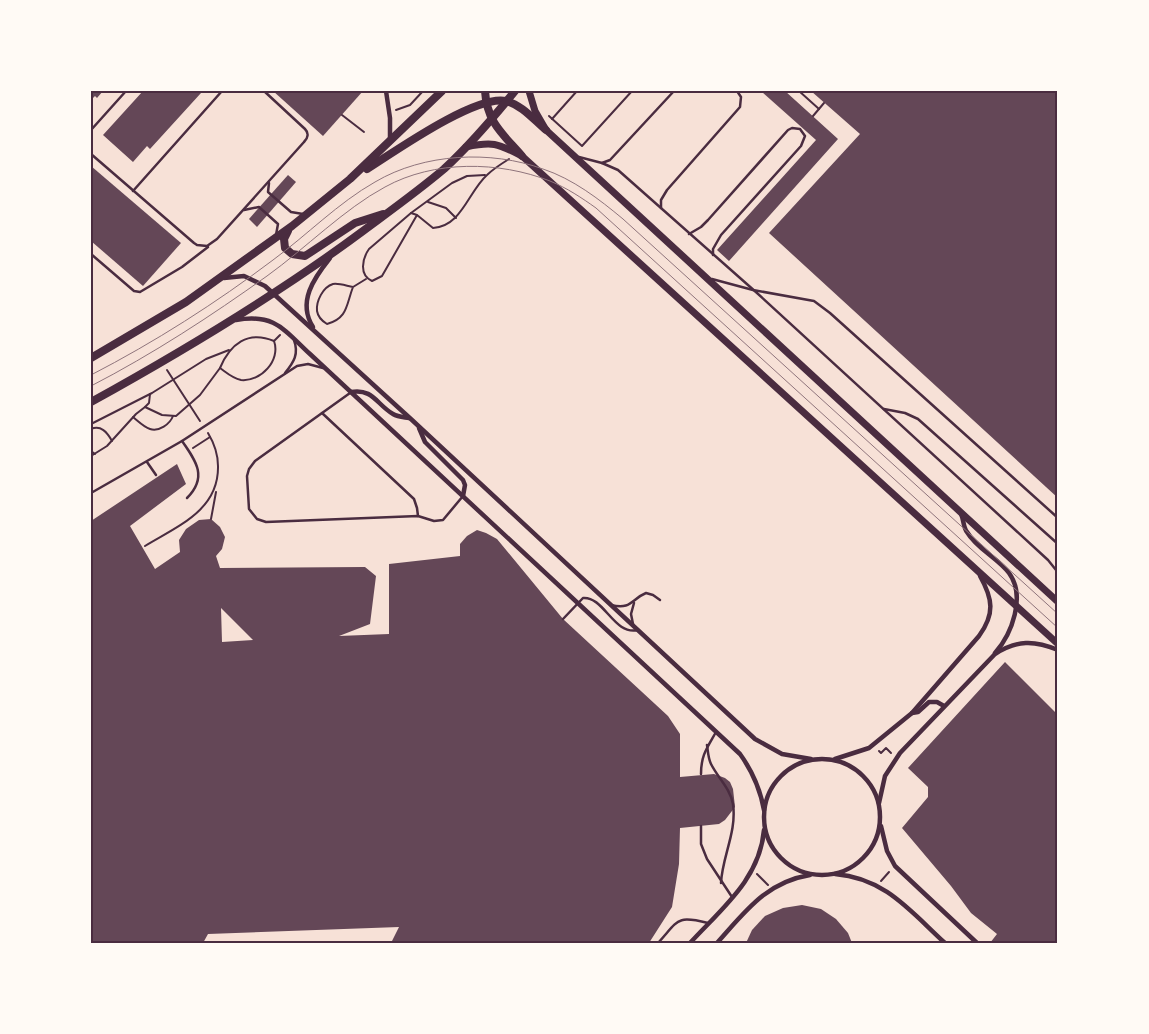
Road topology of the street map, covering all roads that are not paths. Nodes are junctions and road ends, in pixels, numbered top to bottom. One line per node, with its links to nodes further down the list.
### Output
1 (126, 91): 14 (lane)
2 (222, 91): 24 (lane)
3 (264, 91): 23 (lane)
4 (386, 91): 16 (street)
5 (442, 91): 16 (main road)
6 (485, 91): 12 (main road)
7 (515, 91): 11 (main road)
8 (529, 91): 15 (main road)
9 (674, 91): 21 (lane)
10 (737, 91): 25 (lane)
11 (507, 101): 12 (main road); 13 (main road); 15 (main road)
12 (486, 102): 13 (main road); 22 (main road)
13 (492, 119): 17 (main road); 19 (main road)
14 (91, 130)
15 (546, 130): 20 (main road)
16 (390, 142): 22 (main road)
17 (466, 147): 19 (main road); 28 (main road)
18 (91, 154): 24 (lane)
19 (519, 154): 62 (main road)
20 (573, 155): 21 (lane); 36 (main road)
21 (602, 163): 25 (lane)
22 (350, 179): 27 (main road)
23 (270, 182): 26 (lane); 27 (lane)
24 (133, 190): 32 (lane)
25 (660, 208): 30 (lane)
26 (244, 210): 31 (lane); 32 (lane)
27 (309, 213): 29 (main road)
28 (387, 213): 29 (main road); 33 (main road)
29 (292, 226): 31 (main road)
30 (689, 234): 35 (lane); 35 (lane)
31 (276, 238): 37 (main road)
32 (217, 239): 34 (lane)
33 (336, 251): 39 (main road); 41 (street)
34 (91, 254)
35 (713, 254): 38 (lane)
36 (705, 277): 38 (lane); 58 (main road)
37 (218, 280): 39 (street); 43 (main road)
38 (753, 290): 48 (lane); 60 (lane)
39 (274, 294): 40 (main road); 41 (street)
40 (233, 320): 42 (street); 47 (main road)
41 (318, 334): 50 (street)
42 (294, 339): 44 (street); 45 (lane)
43 (91, 358)
44 (328, 370): 45 (lane); 46 (street)
45 (281, 378): 52 (lane)
46 (351, 392): 49 (lane); 50 (street); 56 (street)
47 (91, 402)
48 (882, 408): 61 (lane); 63 (lane)
49 (322, 413): 59 (lane); 59 (lane)
50 (412, 420): 51 (street)
51 (419, 426): 56 (street); 68 (street)
52 (182, 441): 53 (lane); 57 (lane)
53 (147, 462): 54 (lane); 55 (lane)
54 (156, 475)
55 (91, 493)
56 (463, 496): 59 (lane); 67 (street)
57 (187, 498)
58 (961, 512): 66 (main road); 69 (street)
59 (418, 516)
60 (1058, 518)
61 (1058, 544)
62 (978, 572): 69 (main road); 77 (street)
63 (1058, 575)
64 (660, 600): 65 (lane)
65 (635, 601): 68 (lane); 71 (lane)
66 (1058, 602)
67 (578, 603): 70 (lane); 72 (lane); 78 (street)
68 (610, 604): 71 (street)
69 (1016, 606): 73 (main road); 75 (street)
70 (563, 618)
71 (633, 626): 72 (street)
72 (638, 630): 80 (street)
73 (1058, 644)
74 (1058, 650): 75 (street)
75 (986, 663): 76 (street)
76 (944, 706): 77 (street); 83 (street)
77 (912, 713): 81 (street)
78 (716, 732): 79 (lane); 84 (street)
79 (707, 745): 82 (lane); 90 (lane)
80 (811, 759): 81 (street); 84 (street)
81 (831, 760): 83 (street)
82 (701, 774)
83 (879, 804): 85 (street)
84 (764, 810): 87 (street)
85 (880, 820): 89 (street); 99 (street)
86 (700, 826): 90 (lane)
87 (764, 826): 88 (street); 91 (street)
88 (813, 874): 89 (street); 97 (street)
89 (832, 874): 98 (street)
90 (721, 884): 91 (lane)
91 (732, 898): 92 (street)
92 (708, 923): 95 (lane); 96 (street)
93 (289, 943): 94 (lane)
94 (363, 943)
95 (658, 943)
96 (690, 943)
97 (717, 943)
98 (945, 943)
99 (977, 943)

